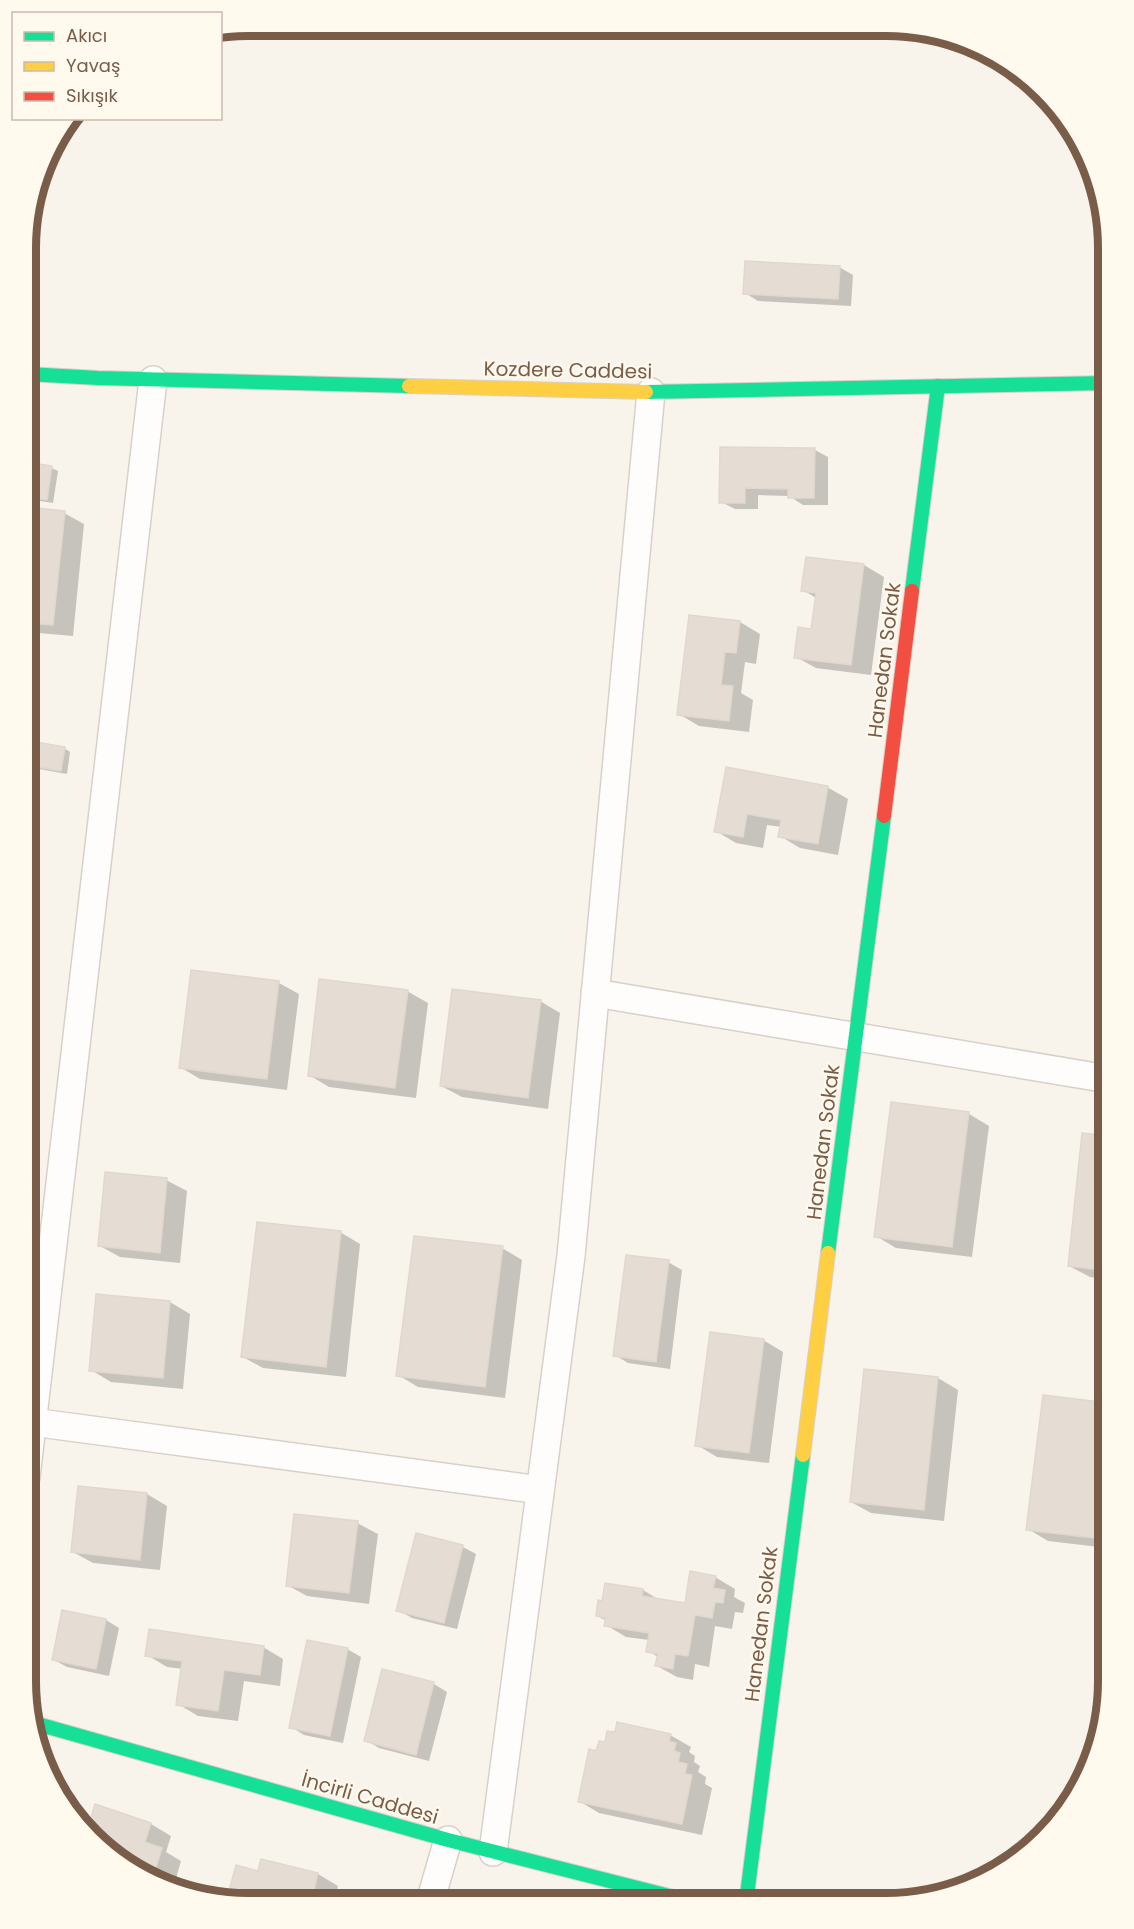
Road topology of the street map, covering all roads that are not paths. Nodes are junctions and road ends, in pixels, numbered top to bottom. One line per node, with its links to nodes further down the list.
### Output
1 (36, 374): 2 (street, Kozdere Caddesi)
2 (153, 380): 5 (street, Kozdere Caddesi); 9 (street)
3 (1098, 383): 4 (street, Kozdere Caddesi)
4 (938, 386): 5 (street, Kozdere Caddesi); 7 (street, Hanedan Sokak)
5 (651, 392): 6 (street)
6 (595, 993): 7 (street); 11 (street)
7 (856, 1037): 8 (street); 17 (street, Hanedan Sokak)
8 (1098, 1077)
9 (36, 1388)
10 (36, 1423): 11 (street)
11 (540, 1490): 14 (street)
12 (41, 1725): 13 (street, İncirli Caddesi)
13 (447, 1840): 14 (street, İncirli Caddesi); 15 (street)
14 (493, 1852): 16 (street, İncirli Caddesi)
15 (432, 1893)
16 (657, 1893)
17 (747, 1893)

